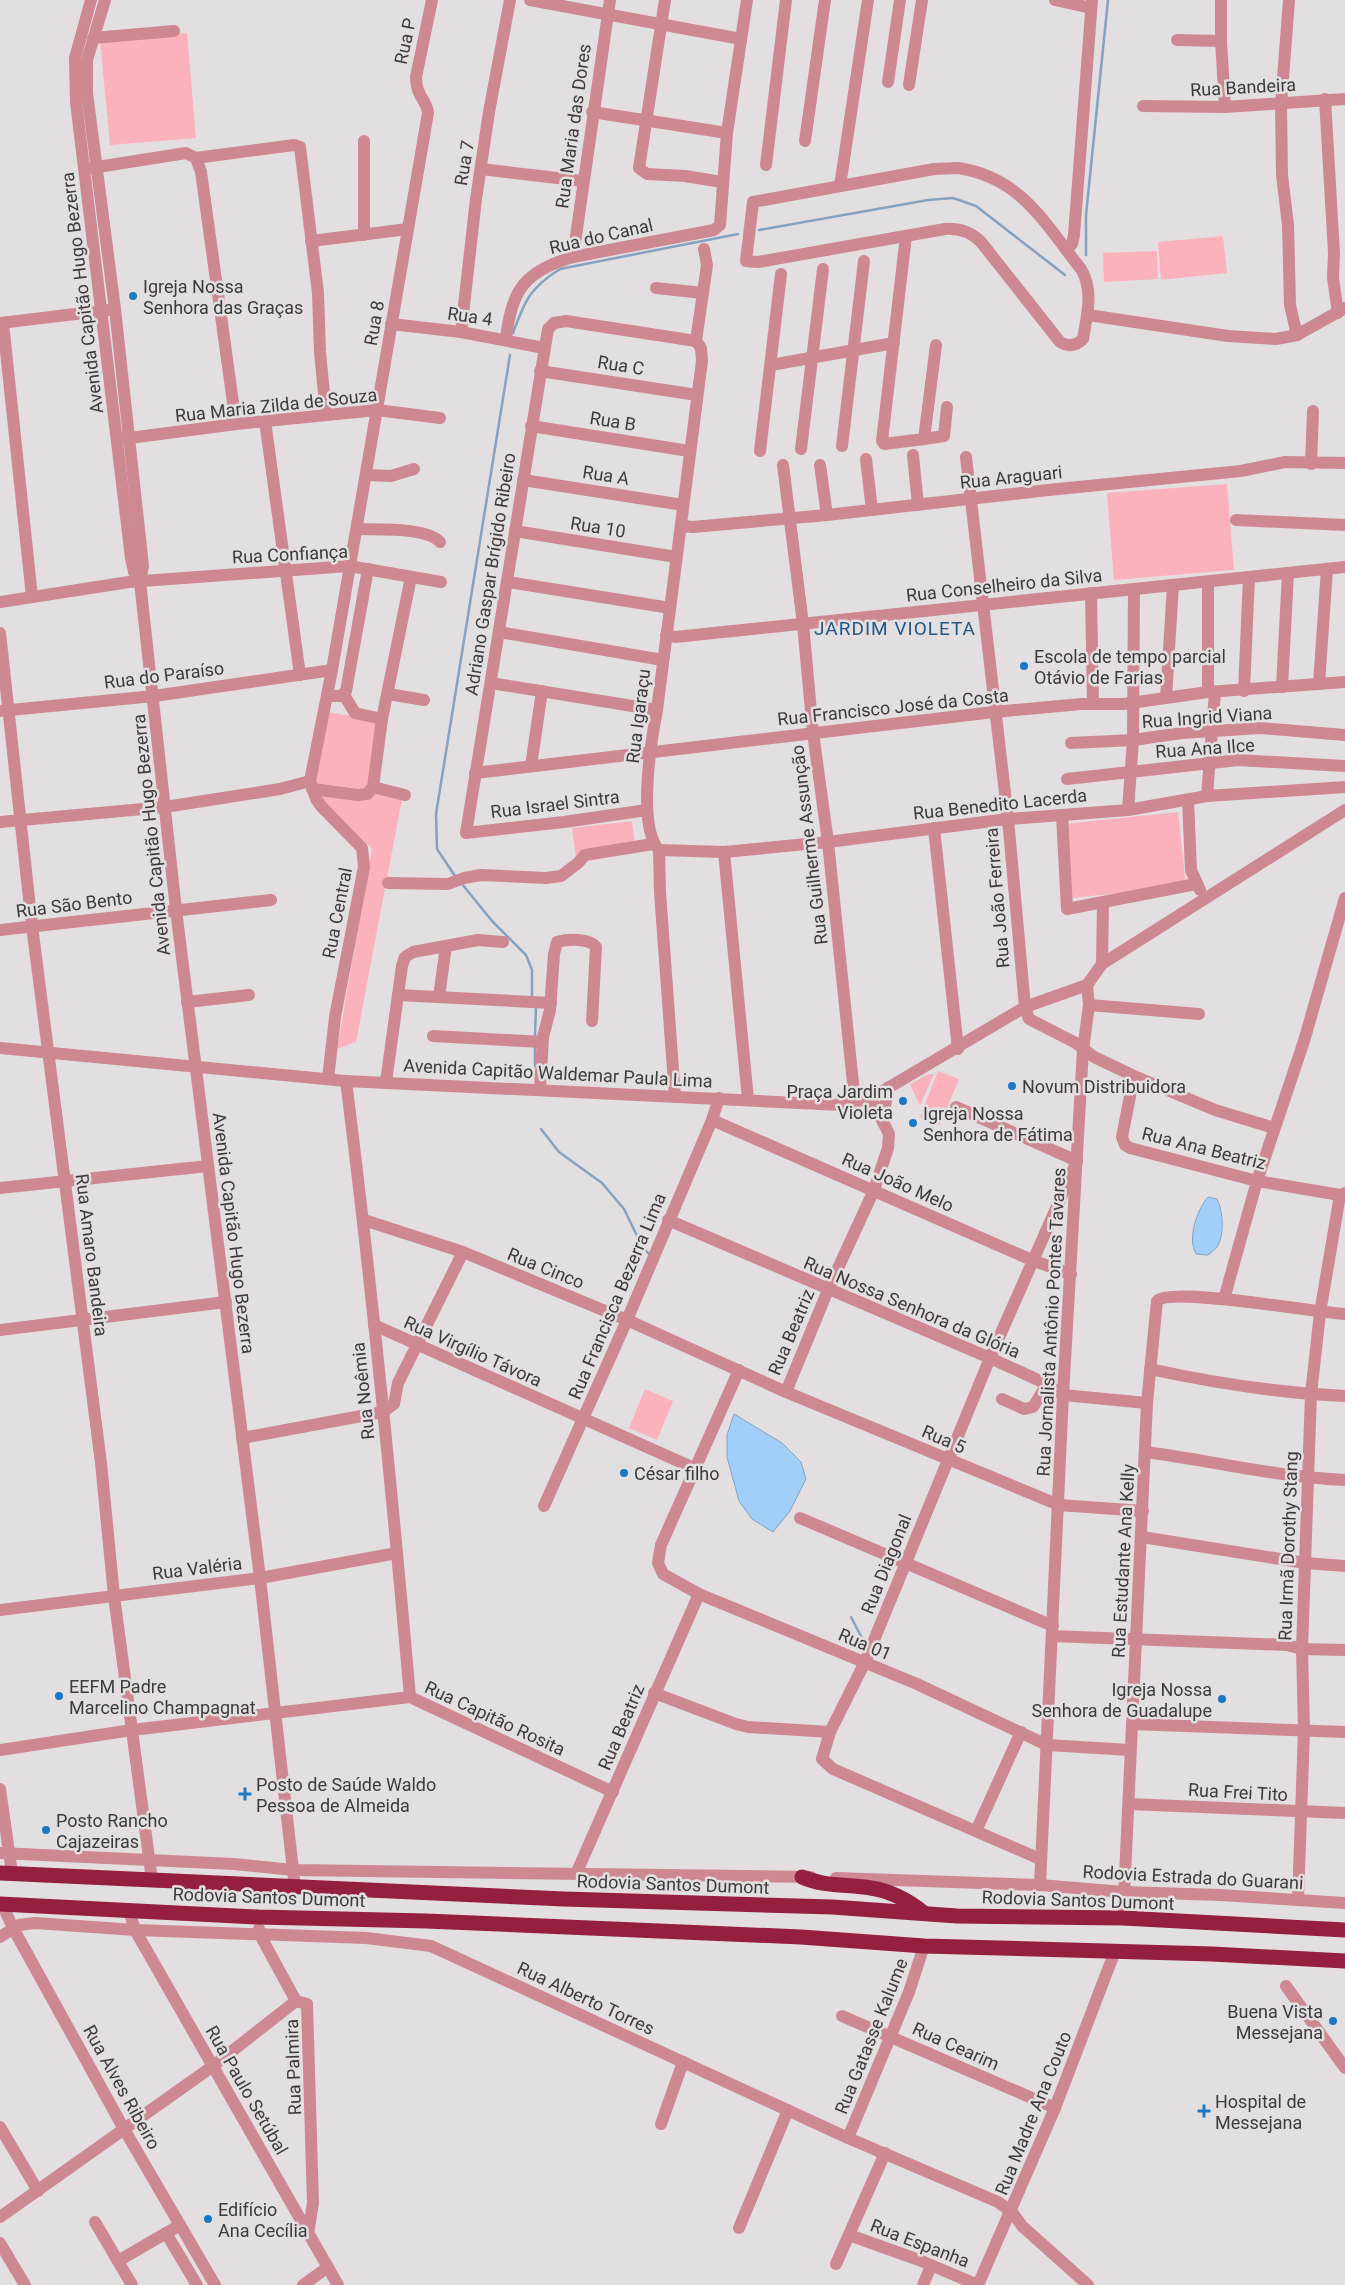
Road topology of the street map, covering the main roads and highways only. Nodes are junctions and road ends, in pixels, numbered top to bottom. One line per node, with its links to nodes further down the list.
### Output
1 (6, 1873): 4 (highway, Rodovia Santos Dumont)
2 (802, 1877): 4 (highway)
3 (1, 1904): 6 (highway, Rodovia Santos Dumont)
4 (925, 1914): 5 (highway, Rodovia Santos Dumont)
5 (1345, 1930)
6 (1345, 1962)

